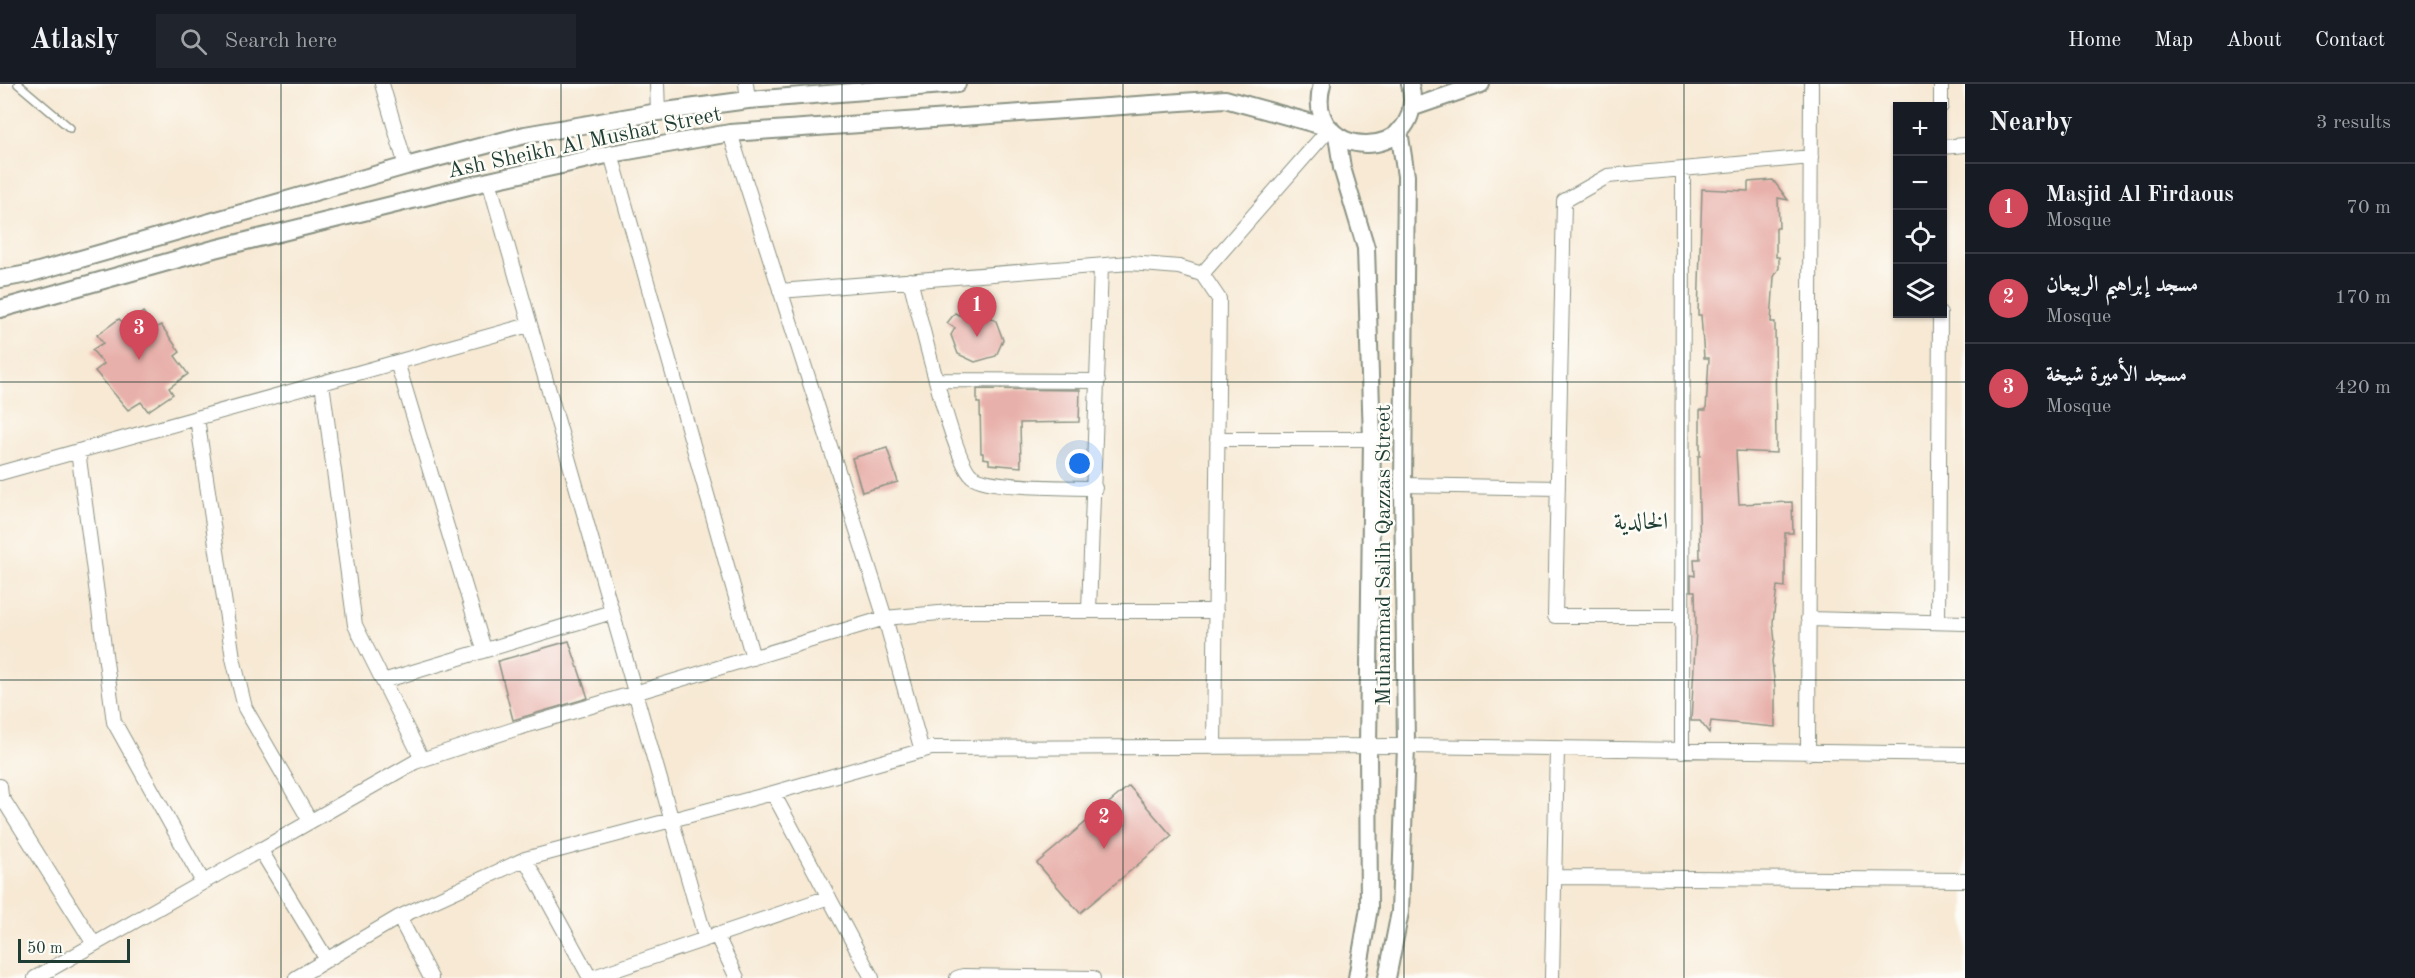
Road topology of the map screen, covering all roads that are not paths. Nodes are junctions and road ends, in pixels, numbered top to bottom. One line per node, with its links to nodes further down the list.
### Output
1 (18, 84): 14 (lane)
2 (382, 84): 22 (street)
3 (657, 84): 13 (street)
4 (957, 84): 10 (street, Ash Sheikh Al Mushat Street)
5 (1322, 84): 16 (street, Muhammad Salih Qazzas Street)
6 (1410, 84): 12 (street)
7 (1480, 84): 12 (street)
8 (1811, 84): 21 (street)
9 (1941, 84): 11 (street)
10 (747, 92): 13 (street, Ash Sheikh Al Mushat Street)
11 (1941, 102)
12 (1412, 108): 15 (street)
13 (658, 112): 22 (street, Ash Sheikh Al Mushat Street)
14 (70, 128)
15 (1399, 131): 16 (street, Ash Sheikh Al Mushat Street); 44 (street, Muhammad Salih Qazzas Street)
16 (1334, 132): 17 (street, Ash Sheikh Al Mushat Street); 28 (street); 41 (street, Muhammad Salih Qazzas Street)
17 (730, 133): 20 (street, Ash Sheikh Al Mushat Street); 31 (street)
18 (1965, 145): 19 (street)
19 (1947, 147)
20 (611, 154): 24 (street, Ash Sheikh Al Mushat Street); 56 (street)
21 (1810, 157): 23 (street); 52 (street)
22 (405, 166): 27 (street, Ash Sheikh Al Mushat Street)
23 (1683, 169): 46 (street); 50 (street)
24 (489, 181): 32 (street, Ash Sheikh Al Mushat Street); 34 (street)
25 (1101, 266): 28 (street); 30 (street); 37 (street)
26 (0, 273): 27 (street)
27 (28, 274): 29 (street, Ash Sheikh Al Mushat Street)
28 (1202, 274): 40 (street)
29 (0, 279)
30 (910, 280): 31 (street); 36 (street)
31 (780, 291): 51 (street)
32 (0, 309)
33 (1940, 318): 53 (street)
34 (529, 325): 35 (street); 49 (street)
35 (397, 362): 38 (street); 55 (street)
36 (938, 380): 37 (street); 45 (street)
37 (1098, 381): 45 (street)
38 (322, 383): 39 (street); 57 (street)
39 (197, 418): 42 (street); 71 (street)
40 (1217, 439): 41 (street); 48 (street)
41 (1372, 439): 61 (street, Muhammad Salih Qazzas Street)
42 (78, 451): 43 (street); 76 (street)
43 (0, 473)
44 (1403, 485): 46 (street); 59 (street, Muhammad Salih Qazzas Street)
45 (1095, 488): 47 (street)
46 (1558, 488): 50 (street)
47 (1089, 611): 48 (street); 51 (street)
48 (1216, 611): 60 (street)
49 (612, 612): 55 (street); 58 (street)
50 (1682, 616): 64 (street)
51 (885, 618): 56 (street); 63 (street)
52 (1808, 619): 53 (street); 65 (street)
53 (1938, 622): 54 (street)
54 (1965, 622)
55 (484, 649): 57 (street)
56 (753, 658): 58 (street)
57 (383, 681): 67 (street)
58 (636, 693): 67 (street); 70 (street)
59 (1406, 746): 61 (street); 62 (street); 91 (street, Muhammad Salih Qazzas Street)
60 (1214, 747): 61 (street); 63 (street)
61 (1368, 747): 90 (street, Muhammad Salih Qazzas Street)
62 (1557, 749): 64 (street); 74 (street)
63 (922, 751): 69 (street)
64 (1682, 751): 65 (street)
65 (1808, 753): 66 (street)
66 (1965, 754)
67 (422, 759): 71 (street)
68 (0, 786): 80 (street)
69 (773, 793): 70 (street); 77 (street)
70 (672, 820): 73 (street); 79 (street)
71 (310, 821): 72 (street)
72 (260, 849): 76 (street); 81 (street)
73 (525, 859): 78 (street); 85 (street)
74 (1556, 877): 75 (street); 92 (street)
75 (1965, 880)
76 (203, 882): 80 (street)
77 (829, 897): 79 (street); 87 (street)
78 (399, 917): 81 (street); 84 (street)
79 (710, 935): 85 (street); 86 (street)
80 (94, 944): 82 (street)
81 (327, 960): 83 (street)
82 (35, 978)
83 (296, 978)
84 (431, 978)
85 (591, 978)
86 (738, 978)
87 (872, 978)
88 (957, 978): 89 (street)
89 (1093, 978)
90 (1357, 978)
91 (1387, 978)
92 (1552, 978)

